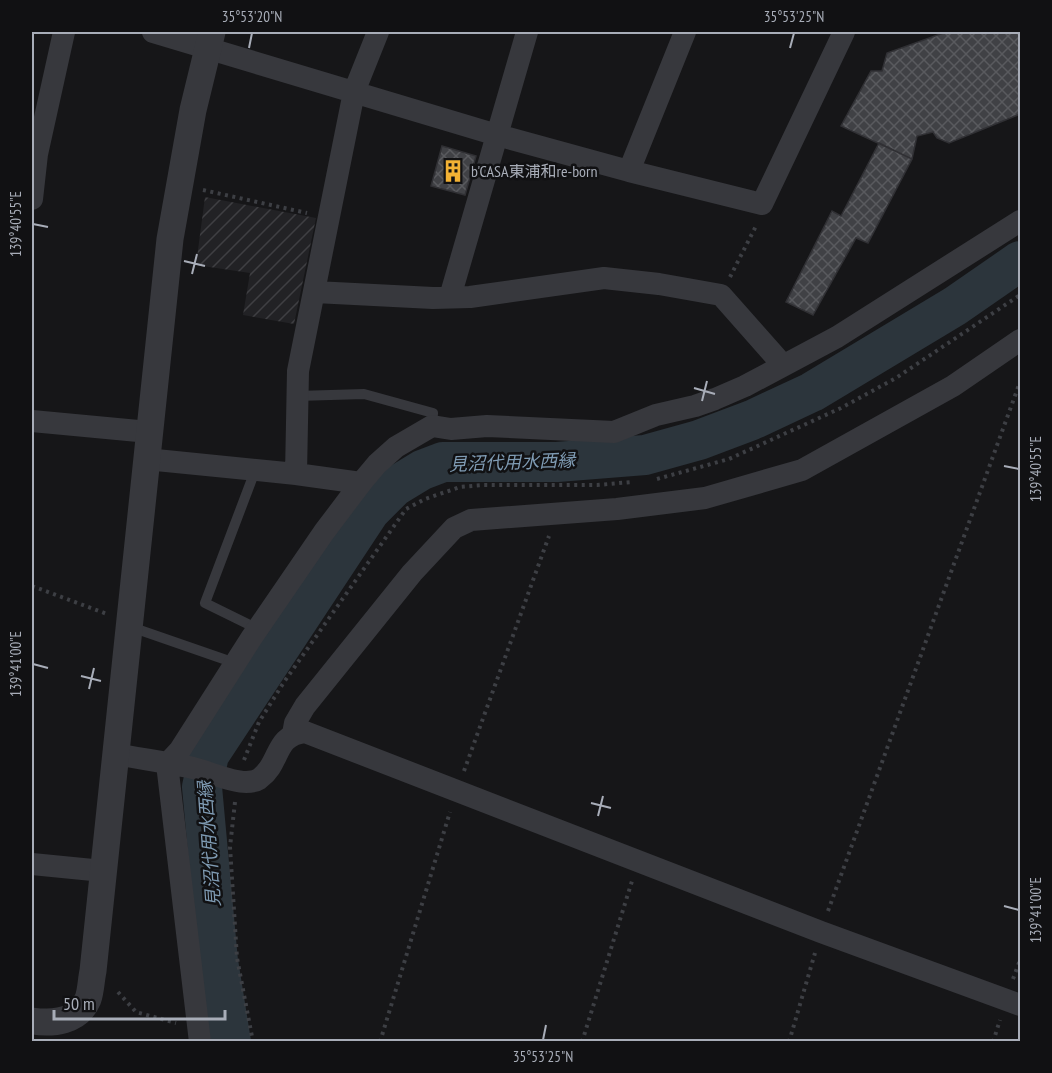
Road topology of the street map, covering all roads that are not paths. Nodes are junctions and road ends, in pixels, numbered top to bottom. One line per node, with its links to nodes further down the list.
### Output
1 (64, 32): 10 (street)
2 (153, 32): 7 (street)
3 (378, 32): 8 (street)
4 (527, 32): 9 (street)
5 (685, 32): 11 (street)
6 (844, 32): 11 (street)
7 (210, 40): 8 (street); 21 (street)
8 (354, 92): 9 (street); 14 (street)
9 (497, 135): 11 (street); 15 (street)
10 (34, 153): 12 (street)
11 (629, 171)
12 (32, 199)
13 (1020, 221): 17 (street)
14 (315, 292): 15 (street); 18 (street)
15 (450, 297): 17 (street)
16 (1020, 340): 28 (street)
17 (783, 365): 20 (street)
18 (297, 396): 20 (lane); 23 (street)
19 (32, 421): 21 (street)
20 (432, 426): 24 (street)
21 (147, 446): 22 (street); 25 (street)
22 (255, 471): 23 (street); 26 (lane)
23 (296, 474): 24 (street)
24 (361, 483): 26 (street)
25 (119, 621): 27 (lane); 29 (street)
26 (258, 629): 27 (street)
27 (235, 663): 30 (street)
28 (293, 734): 30 (street); 33 (street)
29 (115, 754): 30 (street); 32 (street)
30 (167, 764): 35 (street)
31 (32, 864): 32 (street)
32 (103, 871): 34 (street)
33 (1020, 1005)
34 (32, 1021)
35 (200, 1041)

